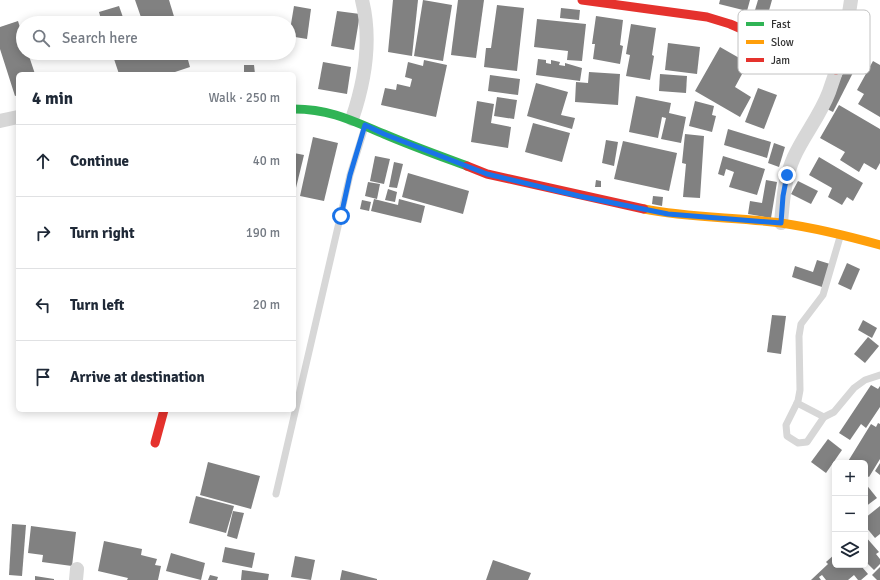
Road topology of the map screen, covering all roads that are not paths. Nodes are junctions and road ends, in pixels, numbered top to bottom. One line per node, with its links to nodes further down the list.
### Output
1 (362, 0): 9 (street)
2 (582, 0): 5 (street)
3 (851, 0): 4 (street)
4 (850, 10)
5 (738, 27)
6 (834, 74): 12 (street)
7 (296, 109): 9 (street)
8 (16, 117): 10 (street)
9 (352, 119): 11 (street)
10 (0, 120)
11 (365, 125): 12 (street); 17 (lane)
12 (781, 223): 13 (street)
13 (841, 234): 14 (street); 16 (lane)
14 (880, 245)
15 (880, 375): 20 (lane)
16 (797, 403): 20 (lane); 20 (lane)
17 (296, 408)
18 (163, 412): 21 (street)
19 (295, 412): 22 (lane)
20 (824, 417)
21 (155, 443)
22 (276, 494)

